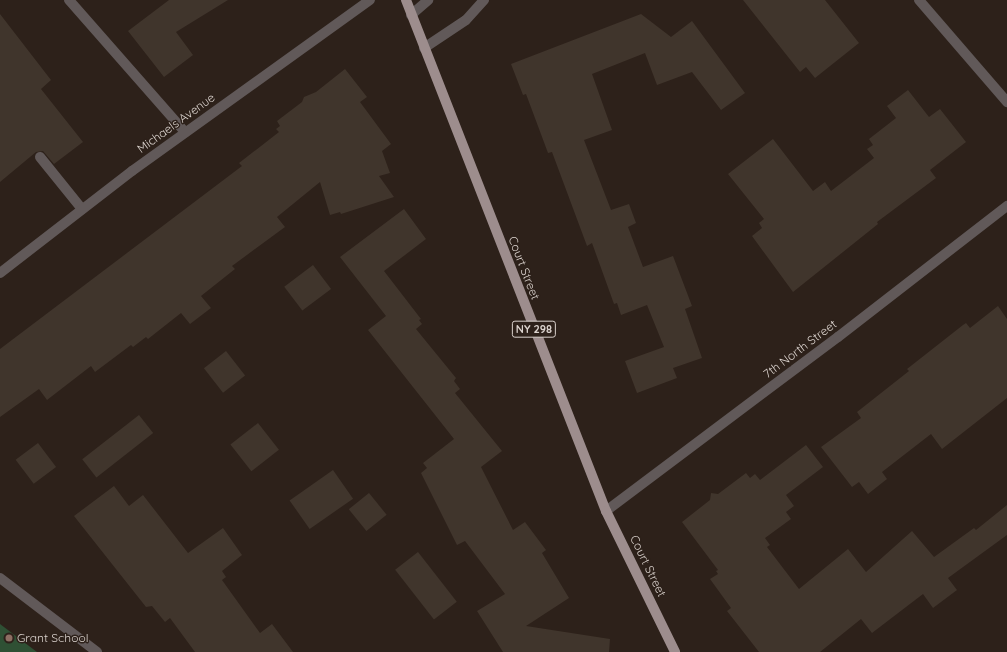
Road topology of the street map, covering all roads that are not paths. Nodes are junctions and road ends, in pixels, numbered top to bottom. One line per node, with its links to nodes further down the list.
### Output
1 (69, 0): 10 (street)
2 (370, 0): 10 (street, Michaels Avenue)
3 (406, 0): 7 (main road, Court Street / NY 298)
4 (428, 0): 7 (street)
5 (484, 0): 8 (street)
6 (918, 0): 9 (street)
7 (411, 15): 8 (main road, Court Street / NY 298)
8 (424, 48): 15 (main road, Court Street / NY 298)
9 (1007, 102)
10 (185, 132): 13 (street, Michaels Avenue)
11 (40, 157): 13 (street)
12 (1007, 206): 15 (street, 7th North Street)
13 (82, 209): 14 (street, Michaels Avenue)
14 (0, 272)
15 (606, 511): 18 (main road, Court Street / NY 298)
16 (0, 578): 17 (street)
17 (96, 652)
18 (675, 652)

